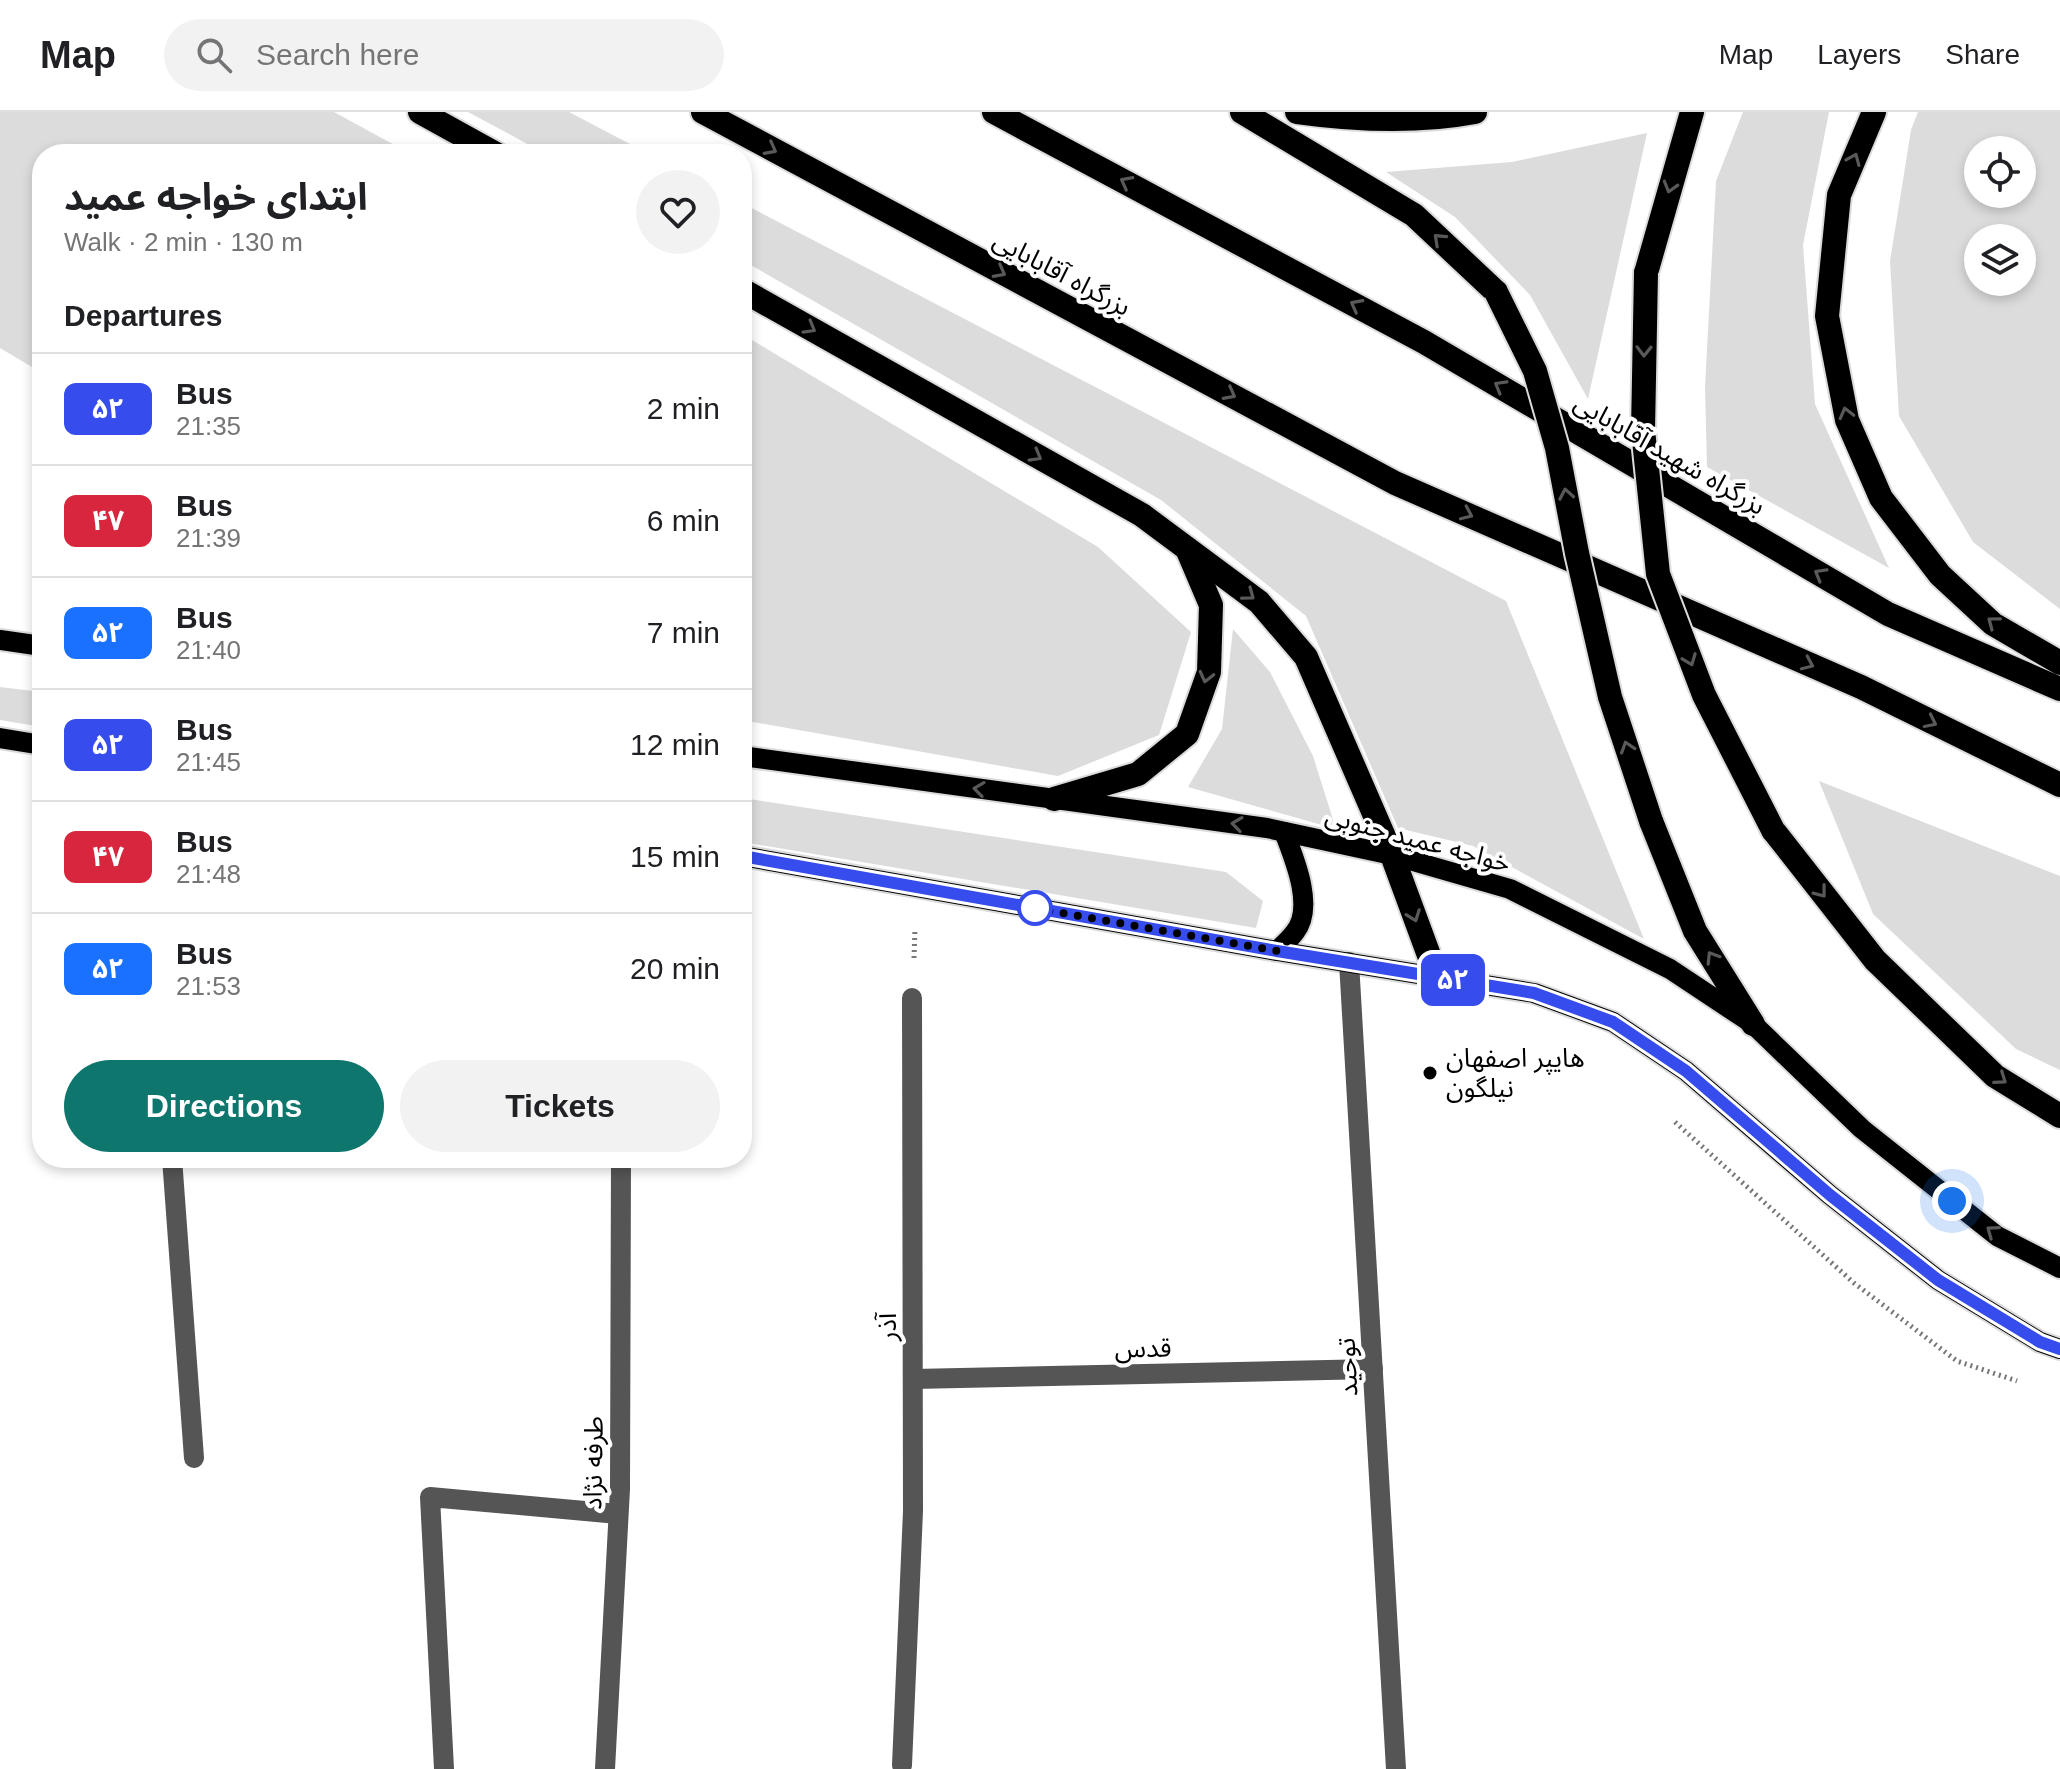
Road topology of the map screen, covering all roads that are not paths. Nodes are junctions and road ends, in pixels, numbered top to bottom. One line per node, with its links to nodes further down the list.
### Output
1 (420, 112): 9 (highway)
2 (703, 112): 19 (highway, بزرگراه آقابابایی, one-way to 19)
3 (994, 112): 15 (highway, بزرگراه شهید آقابابایی, one-way to 3)
4 (1242, 112): 28 (highway, one-way to 4, bridge)
5 (1297, 112): 6 (highway)
6 (1475, 112)
7 (1692, 112): 29 (highway, one-way to 29, bridge)
8 (1874, 112): 14 (highway, one-way to 8)
9 (478, 144)
10 (752, 296): 11 (highway, one-way to 11)
11 (1187, 548): 20 (highway, one-way to 20); 22 (highway, one-way to 22)
12 (0, 640): 13 (main road)
13 (32, 645)
14 (2060, 663)
15 (2060, 689)
16 (0, 738): 17 (main road)
17 (32, 743)
18 (752, 757): 20 (main road, خواجه عمید جنوبی, one-way to 18)
19 (2060, 785)
20 (1054, 799): 21 (main road, خواجه عمید جنوبی, one-way to 20)
21 (1284, 832): 22 (main road, خواجه عمید جنوبی); 24 (main road)
22 (1392, 855): 26 (highway, one-way to 26); 28 (main road, خواجه عمید جنوبی)
23 (752, 858): 24 (main road)
24 (1277, 951): 25 (main road)
25 (1349, 962): 26 (main road); 34 (street, توحید)
26 (1437, 977): 33 (main road)
27 (912, 998): 35 (street, آذر)
28 (1753, 1024): 32 (main road, خواجه عمید جنوبی, one-way to 28)
29 (2060, 1116)
30 (173, 1168): 36 (street)
31 (621, 1168): 37 (street, طرفه نژاد)
32 (2060, 1268)
33 (2060, 1349)
34 (1373, 1369): 35 (street, قدس); 41 (street, توحید)
35 (914, 1379): 38 (street, آذر)
36 (194, 1458)
37 (618, 1514): 39 (street); 40 (street, طرفه نژاد)
38 (902, 1765)
39 (444, 1769)
40 (605, 1769)
41 (1396, 1769)

